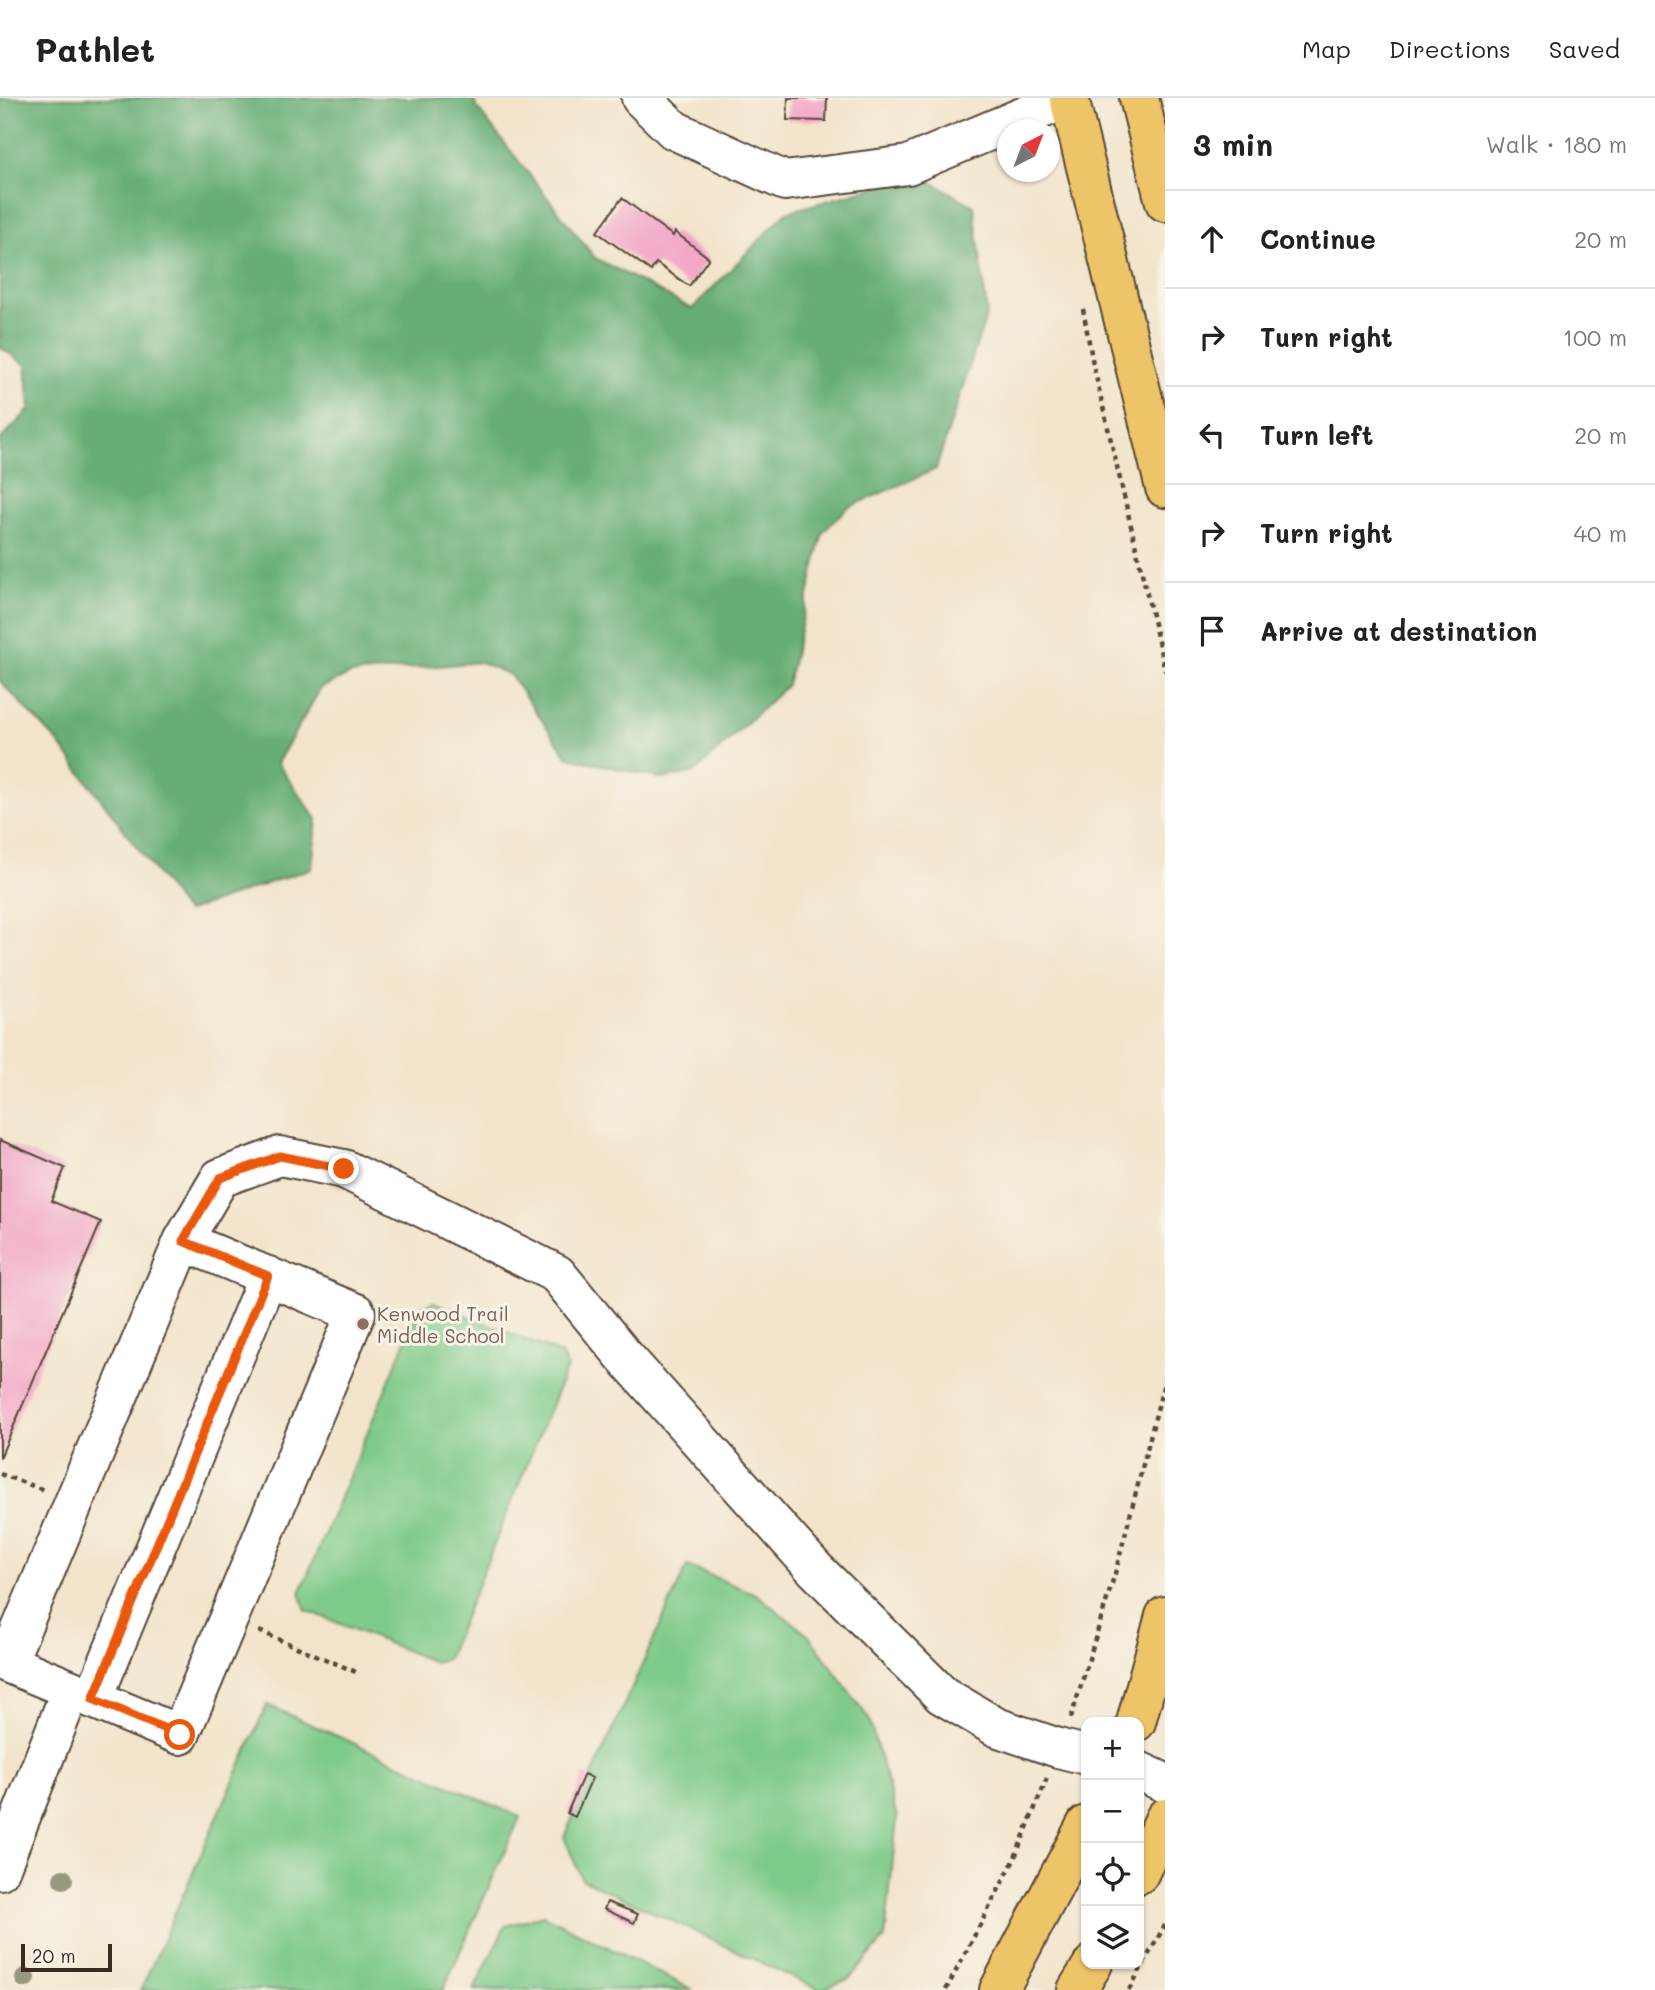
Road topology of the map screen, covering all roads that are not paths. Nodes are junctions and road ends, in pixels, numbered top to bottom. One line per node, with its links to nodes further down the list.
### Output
1 (640, 98): 2 (street)
2 (1069, 98): 5 (main road)
3 (1139, 98): 4 (main road)
4 (1165, 202)
5 (1165, 488)
6 (183, 1241): 7 (street); 9 (street); 11 (street)
7 (268, 1276): 9 (street); 9 (street)
8 (1165, 1616): 10 (main road)
9 (82, 1694): 17 (street)
10 (1137, 1717)
11 (1072, 1752)
12 (1144, 1773): 13 (street)
13 (1165, 1783)
14 (1165, 1818): 16 (main road)
15 (1081, 1834): 19 (main road)
16 (1144, 1863)
17 (0, 1870)
18 (1090, 1969): 20 (main road)
19 (999, 1990)
20 (1077, 1990)

